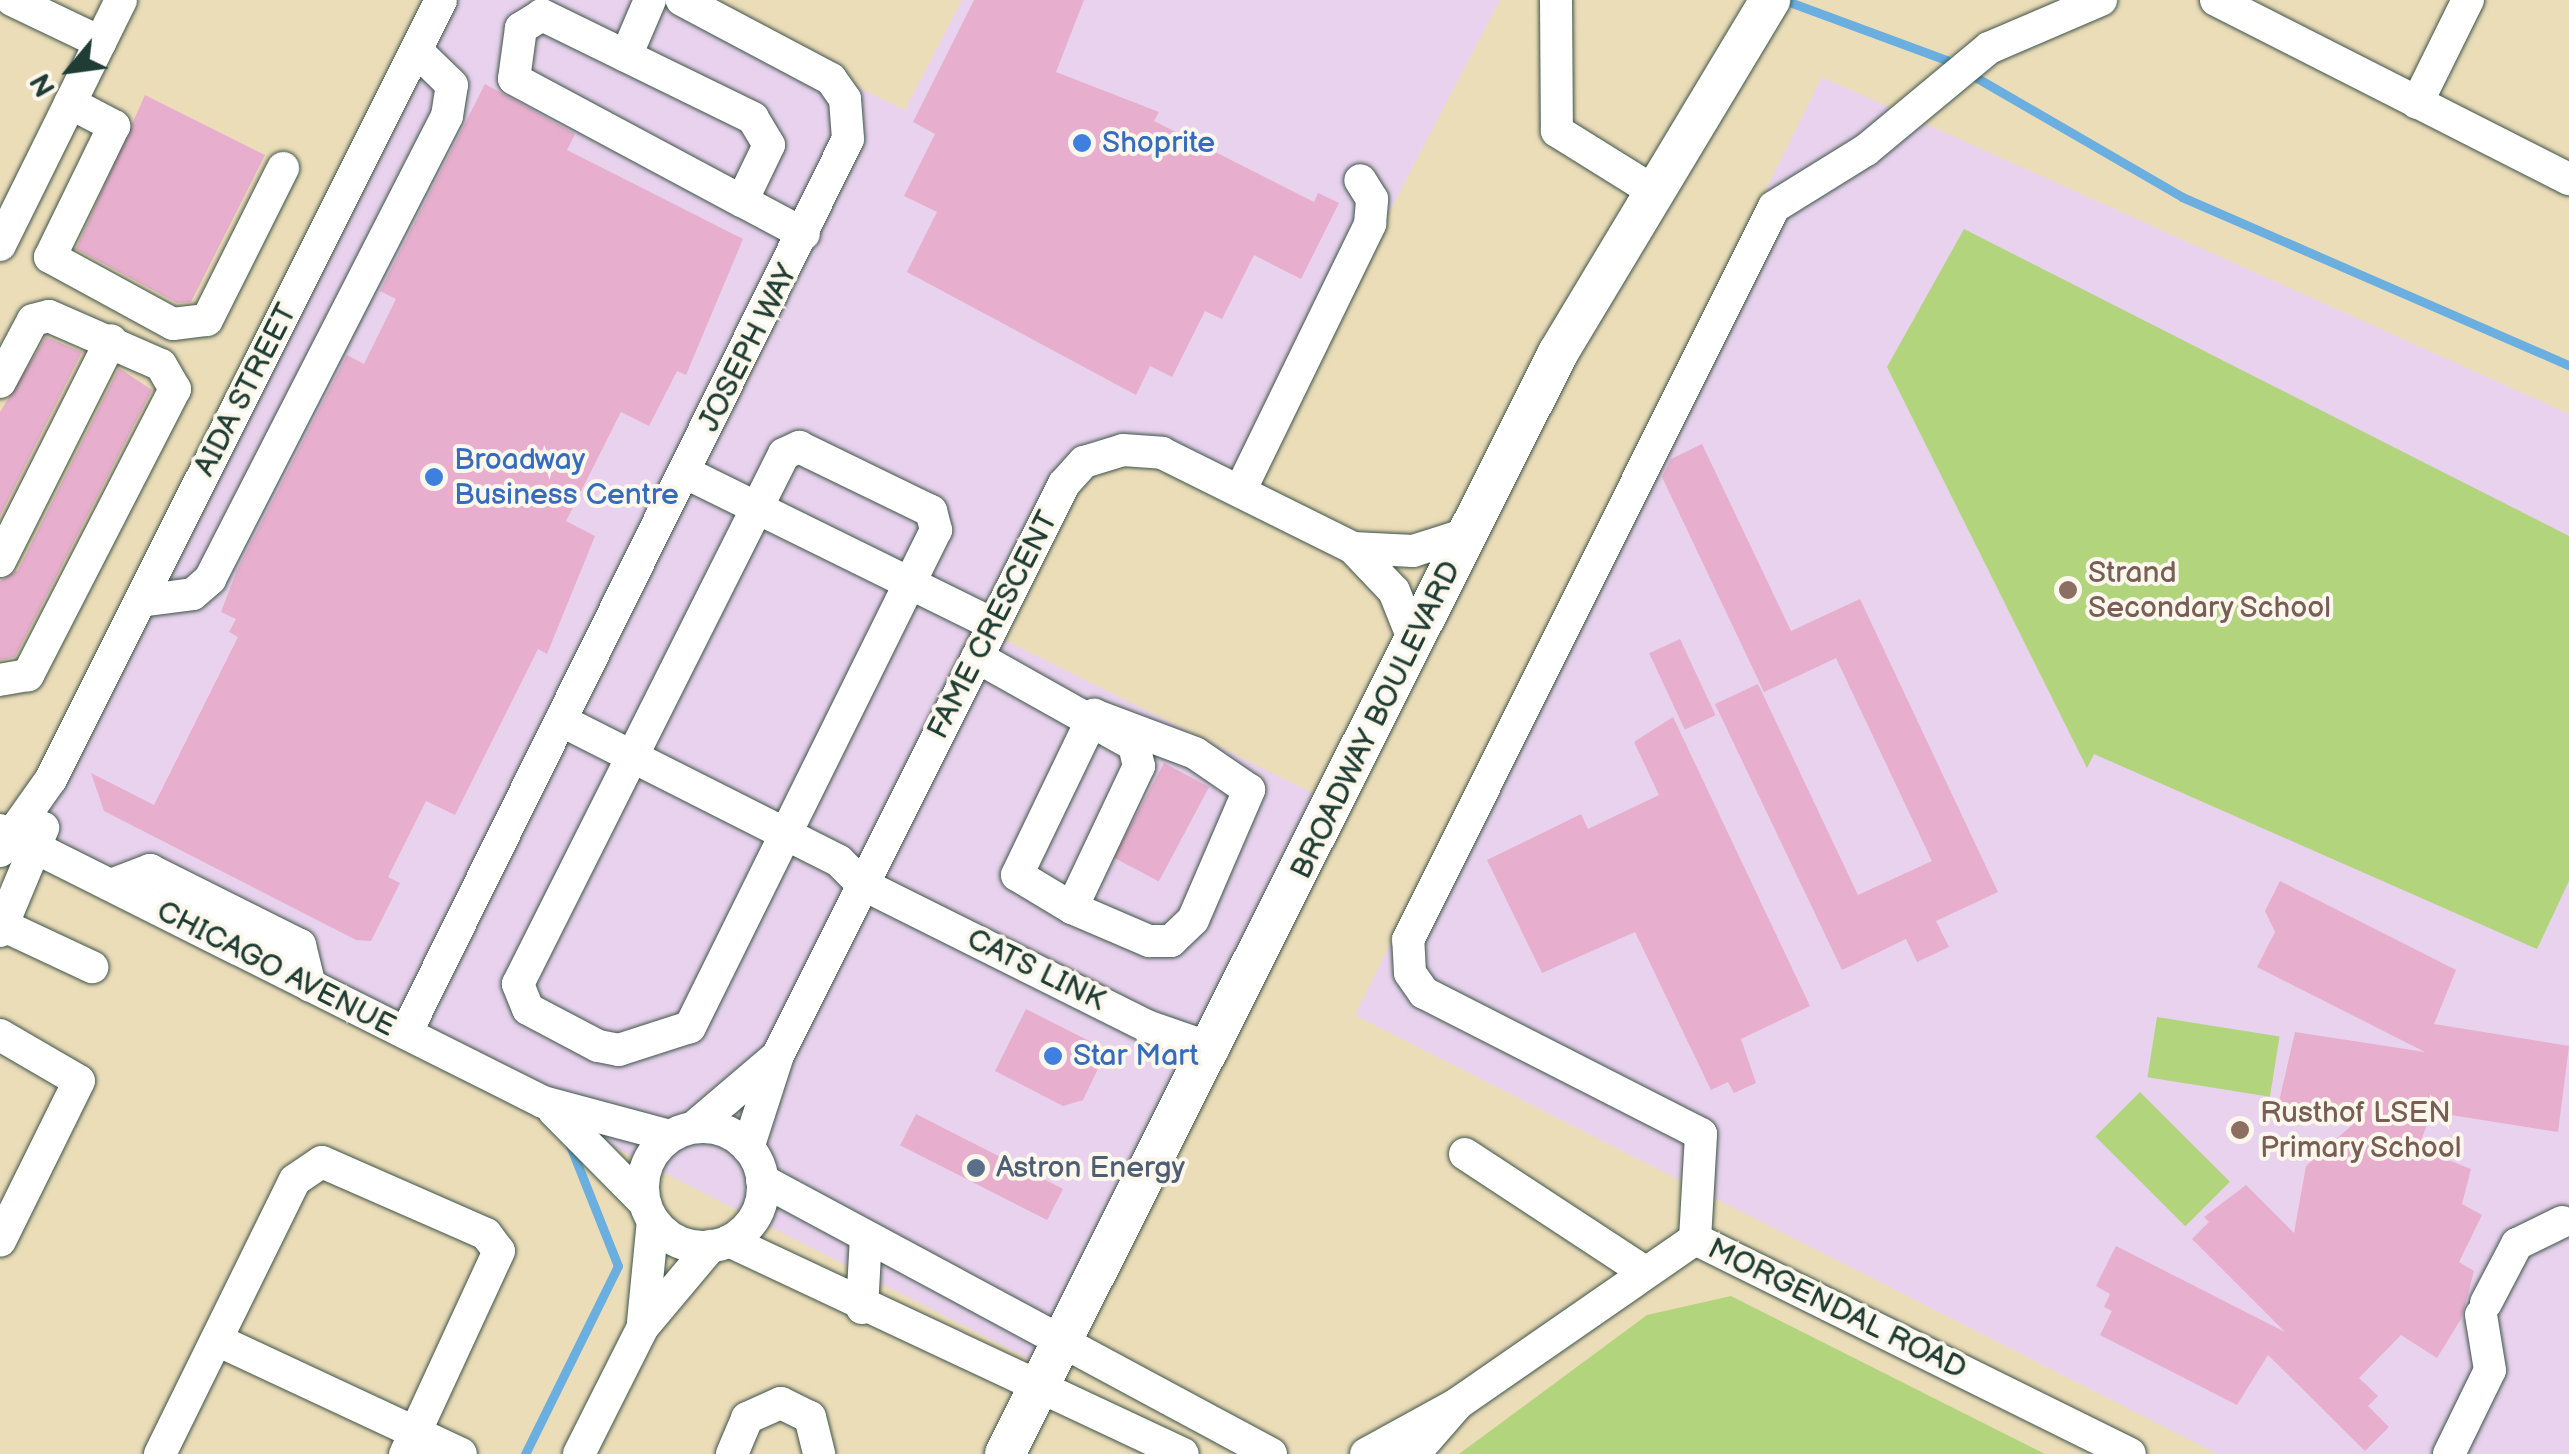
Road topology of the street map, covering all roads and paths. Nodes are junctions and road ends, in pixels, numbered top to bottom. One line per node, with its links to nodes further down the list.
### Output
1 (12, 0): 11 (street)
2 (121, 0): 11 (street)
3 (441, 0): 12 (street, AIDA STREET)
4 (650, 0): 13 (street)
5 (682, 0): 23 (street, JOSEPH WAY)
6 (1556, 0): 19 (street)
7 (2101, 0): 62 (street)
8 (2216, 0): 15 (street)
9 (2468, 0): 15 (street)
10 (1766, 6): 19 (main road, BROADWAY BOULEVARD)
11 (100, 42): 14 (street)
12 (416, 50): 34 (street, AIDA STREET); 34 (street)
13 (626, 56): 21 (street); 21 (street)
14 (70, 103): 20 (street); 22 (street)
15 (2417, 103): 17 (street)
16 (283, 168): 22 (street)
17 (2569, 179)
18 (1360, 180): 28 (street)
19 (1650, 189): 30 (main road, BROADWAY BOULEVARD)
20 (23, 198): 22 (street); 24 (street)
21 (742, 201): 23 (street)
22 (69, 220)
23 (804, 234): 27 (street, JOSEPH WAY)
24 (0, 245)
25 (111, 340): 26 (street); 32 (street); 38 (street)
26 (0, 382)
27 (686, 472): 29 (street); 40 (street, JOSEPH WAY)
28 (1241, 489): 31 (street, FAME CRESCENT); 35 (street, FAME CRESCENT)
29 (756, 507): 33 (street); 33 (street); 41 (street)
30 (1467, 534): 31 (street, FAME CRESCENT); 36 (main road, BROADWAY BOULEVARD)
31 (1353, 548): 36 (street, FAME CRESCENT)
32 (0, 561)
33 (910, 583): 35 (street); 43 (street)
34 (140, 601): 42 (street, AIDA STREET)
35 (994, 624): 37 (street, FAME CRESCENT)
36 (1414, 642): 52 (main road, BROADWAY BOULEVARD)
37 (977, 657): 39 (street); 46 (street, FAME CRESCENT)
38 (0, 680)
39 (1094, 715): 47 (street); 47 (street); 47 (street)
40 (562, 721): 41 (street, CATS LINK); 50 (street, JOSEPH WAY)
41 (632, 756): 43 (street, CATS LINK); 43 (street)
42 (51, 780): 44 (street, AIDA STREET); 45 (street, AIDA STREET)
43 (786, 834): 46 (street, CATS LINK)
44 (3, 839): 45 (street, CHICAGO AVENUE)
45 (40, 850): 48 (street, AIDA STREET); 50 (street, CHICAGO AVENUE)
46 (862, 884): 52 (street, CATS LINK); 53 (street, FAME CRESCENT)
47 (1072, 908)
48 (1, 927): 49 (street)
49 (92, 967)
50 (406, 1034): 54 (street, CHICAGO AVENUE)
51 (0, 1035): 63 (street)
52 (1214, 1049): 69 (main road, BROADWAY BOULEVARD)
53 (778, 1055): 55 (street, FAME CRESCENT); 56 (street, FAME CRESCENT)
54 (543, 1102): 55 (street, CHICAGO AVENUE); 59 (street, CHICAGO AVENUE)
55 (682, 1132): 56 (street); 59 (street)
56 (748, 1148): 58 (street)
57 (1465, 1154): 65 (street)
58 (762, 1180): 61 (street); 64 (street)
59 (649, 1212): 64 (street); 67 (street)
60 (2562, 1222): 84 (street)
61 (866, 1238): 66 (street); 69 (street)
62 (1695, 1239): 65 (street, MORGENDAL ROAD); 83 (street, MORGENDAL ROAD)
63 (0, 1241)
64 (720, 1244): 66 (street); 67 (street)
65 (1640, 1269): 71 (street, MORGENDAL ROAD)
66 (862, 1308): 70 (street)
67 (643, 1327): 75 (street)
68 (217, 1340): 72 (street); 72 (street); 73 (street)
69 (1061, 1341): 70 (main road, BROADWAY BOULEVARD); 80 (street)
70 (1037, 1390): 78 (main road, BROADWAY BOULEVARD); 79 (street)
71 (1457, 1404): 81 (street, MORGENDAL ROAD); 82 (street, MORGENDAL ROAD)
72 (411, 1443): 74 (street)
73 (160, 1454)
74 (461, 1454)
75 (578, 1454)
76 (732, 1454): 77 (street)
77 (819, 1454)
78 (1005, 1454)
79 (1183, 1454)
80 (1271, 1454)
81 (1366, 1454)
82 (1414, 1454)
83 (2130, 1454)
84 (2449, 1454)

